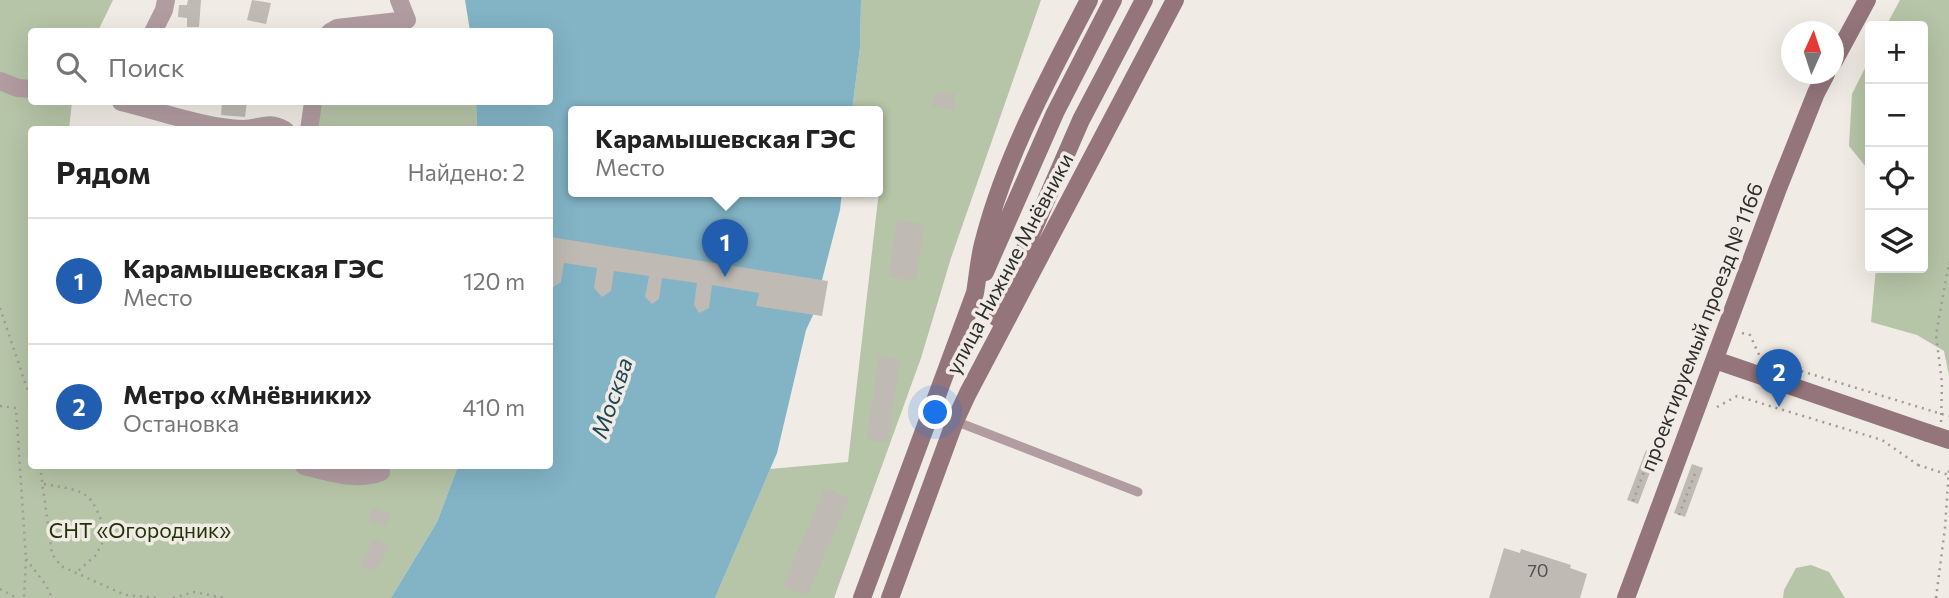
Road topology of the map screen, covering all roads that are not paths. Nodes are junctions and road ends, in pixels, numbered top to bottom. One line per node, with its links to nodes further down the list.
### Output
1 (166, 0): 8 (street)
2 (399, 0): 9 (street)
3 (1089, 0): 18 (main road, улица Нижние Мнёвники)
4 (1113, 0): 18 (main road)
5 (1144, 0): 20 (main road)
6 (1175, 0): 20 (main road, улица Нижние Мнёвники)
7 (1867, 0): 10 (main road)
8 (155, 28)
9 (337, 28)
10 (1844, 41)
11 (0, 81): 13 (street)
12 (1821, 84): 19 (main road, проектируемый проезд № 1166)
13 (28, 89)
14 (134, 105): 16 (street)
15 (313, 105): 17 (street)
16 (228, 126)
17 (310, 126)
18 (975, 293): 26 (main road, улица Нижние Мнёвники)
19 (1715, 360): 22 (main road); 28 (main road, проектируемый проезд № 1166)
20 (968, 393): 21 (main road, улица Нижние Мнёвники)
21 (955, 421): 25 (lane); 27 (main road, улица Нижние Мнёвники)
22 (1940, 434)
23 (316, 469): 24 (street)
24 (381, 472)
25 (1138, 492)
26 (862, 598)
27 (890, 598)
28 (1626, 598)

